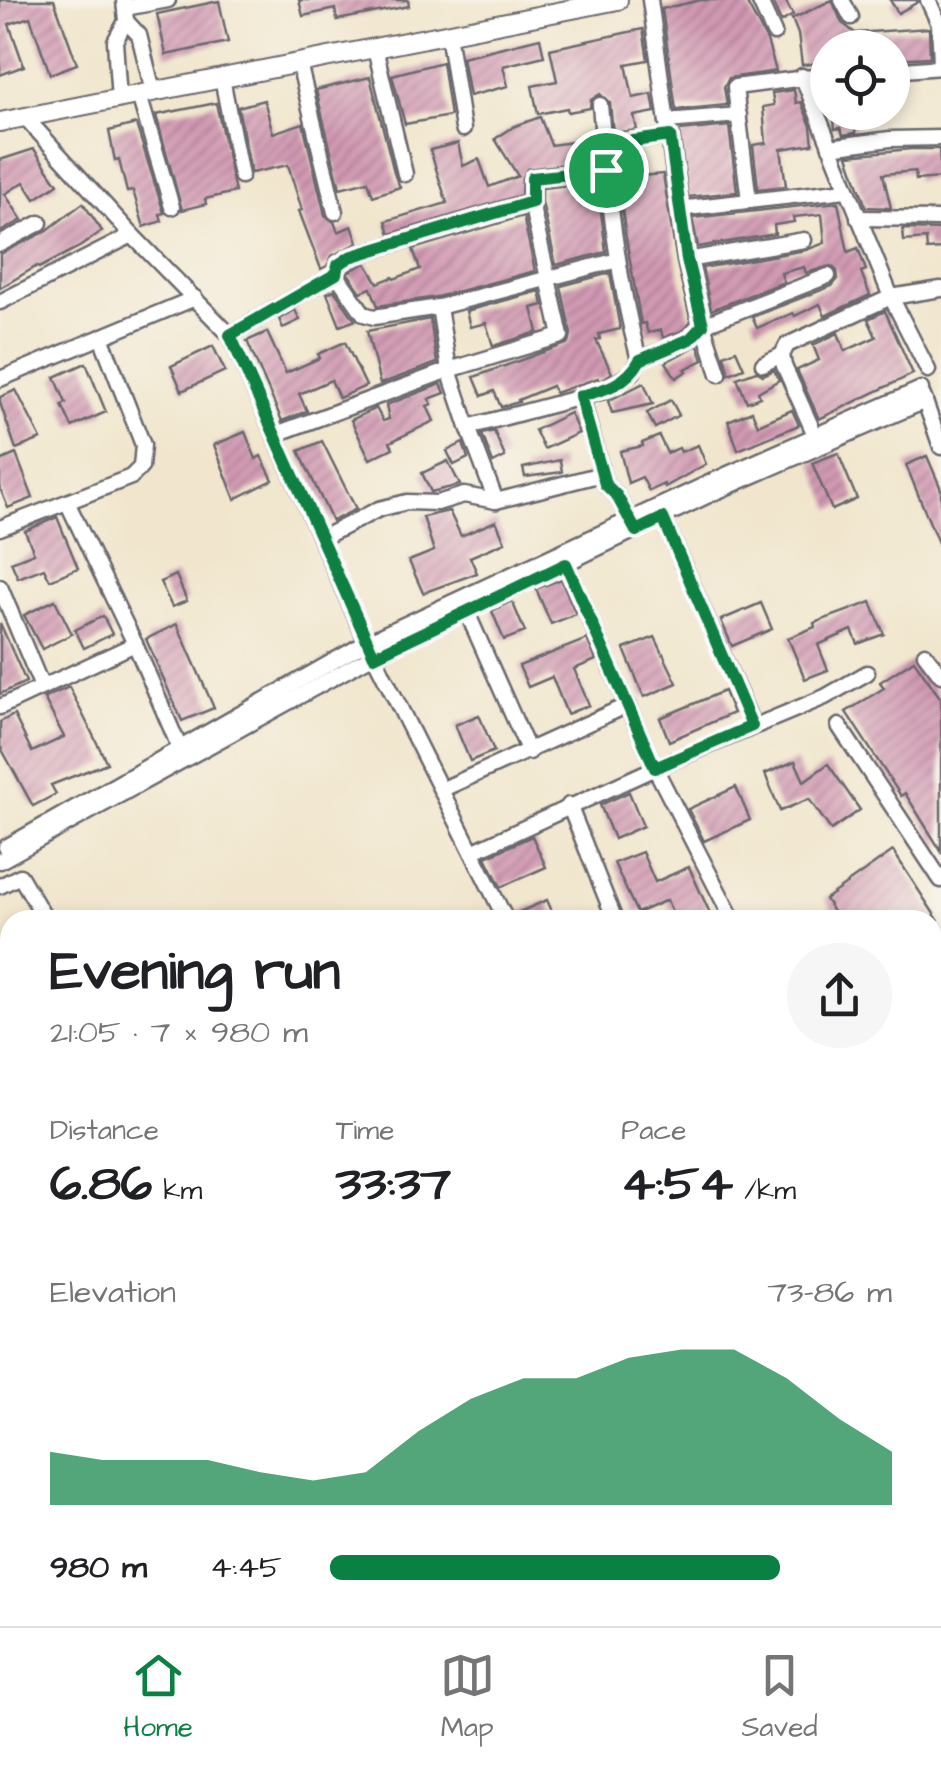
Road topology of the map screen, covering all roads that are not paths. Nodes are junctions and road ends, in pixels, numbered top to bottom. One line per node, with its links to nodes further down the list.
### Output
1 (168, 0): 7 (street)
2 (618, 0): 9 (street)
3 (650, 0): 25 (street)
4 (759, 0): 10 (street)
5 (842, 0): 8 (street)
6 (928, 0): 13 (street)
7 (125, 10): 18 (street); 19 (street)
8 (851, 17)
9 (448, 33): 11 (street); 24 (street)
10 (774, 33)
11 (375, 48): 12 (street); 30 (street)
12 (299, 63): 17 (street); 37 (street)
13 (941, 65): 14 (street)
14 (910, 68)
15 (802, 76): 16 (street); 21 (street); 28 (street)
16 (810, 76)
17 (222, 78): 18 (street); 31 (street)
18 (146, 94): 19 (street); 35 (street)
19 (119, 100): 22 (street)
20 (600, 106): 27 (street)
21 (738, 115): 25 (street); 33 (street)
22 (26, 116): 23 (street); 41 (street)
23 (0, 122)
24 (463, 128)
25 (668, 129): 27 (street); 36 (street)
26 (941, 138): 28 (street)
27 (604, 145): 29 (street)
28 (830, 147): 32 (street)
29 (606, 170): 34 (street); 44 (street)
30 (405, 174)
31 (241, 176)
32 (846, 190): 33 (street); 38 (street)
33 (748, 201): 36 (street)
34 (532, 202): 46 (street); 48 (street)
35 (172, 207)
36 (679, 209): 45 (street)
37 (335, 212)
38 (858, 218): 39 (street); 50 (street)
39 (941, 219)
40 (40, 222): 43 (street)
41 (132, 234): 51 (street); 52 (street)
42 (804, 240): 45 (street)
43 (0, 244)
44 (618, 260): 48 (street); 58 (street)
45 (687, 260): 54 (street)
46 (336, 274): 53 (street); 55 (street)
47 (828, 276): 54 (street)
48 (550, 277): 53 (street); 61 (street)
49 (941, 288): 50 (street)
50 (891, 297): 57 (street); 60 (street)
51 (195, 298): 55 (street); 56 (street)
52 (0, 302)
53 (440, 306): 61 (street)
54 (703, 325): 58 (street); 62 (street)
55 (230, 335): 67 (street)
56 (101, 337): 63 (street); 72 (street)
57 (782, 355): 59 (street); 68 (street)
58 (640, 360): 65 (street)
59 (762, 364)
60 (934, 367): 64 (street)
61 (448, 370): 66 (street); 67 (street)
62 (719, 374)
63 (0, 380)
64 (923, 395): 68 (street); 69 (street); 73 (street)
65 (580, 396): 66 (street); 70 (street)
66 (468, 427): 71 (street)
67 (276, 434): 76 (street)
68 (815, 435): 74 (street)
69 (939, 439)
70 (602, 474): 71 (street); 74 (street)
71 (496, 501): 76 (street)
72 (68, 504): 75 (street); 80 (street)
73 (663, 518): 74 (street); 88 (street)
74 (634, 525): 77 (street)
75 (0, 528)
76 (322, 538): 81 (street)
77 (564, 559): 79 (street); 81 (street); 86 (street)
78 (0, 587): 85 (street)
79 (466, 610): 81 (street); 91 (street)
80 (135, 644): 85 (street); 90 (street)
81 (371, 649): 90 (street); 93 (street); 97 (street)
82 (925, 654): 84 (street)
83 (867, 673): 88 (street)
84 (941, 675)
85 (42, 687): 87 (street)
86 (628, 705): 91 (street); 92 (street)
87 (0, 707)
88 (752, 726): 92 (street)
89 (839, 726): 98 (street)
90 (180, 749): 95 (street)
91 (529, 752): 93 (street)
92 (655, 768): 94 (street); 103 (street)
93 (443, 789): 96 (street)
94 (569, 804): 96 (street); 102 (street)
95 (0, 850)
96 (474, 851): 101 (street)
97 (0, 860)
98 (941, 880)
99 (0, 886): 100 (street)
100 (40, 910)
101 (501, 910)
102 (611, 910)
103 (728, 910)

